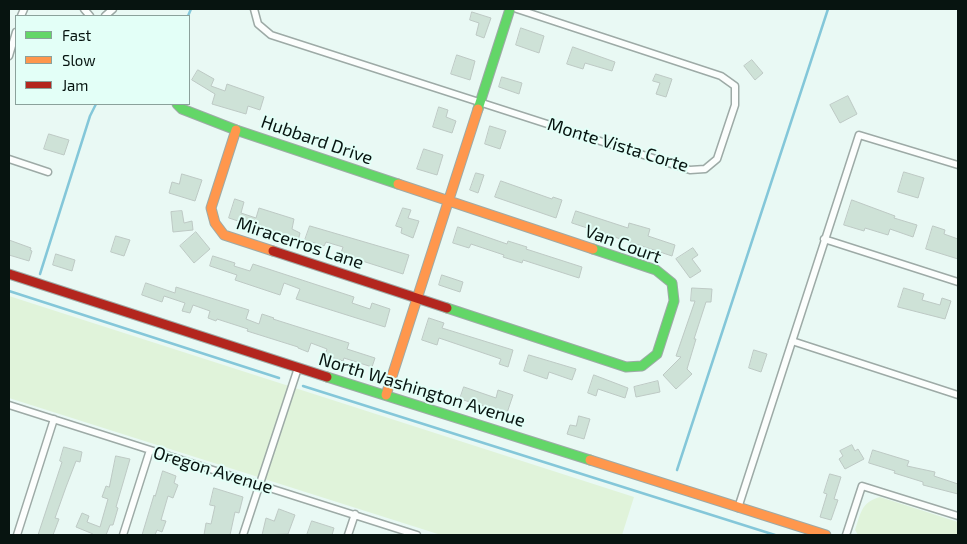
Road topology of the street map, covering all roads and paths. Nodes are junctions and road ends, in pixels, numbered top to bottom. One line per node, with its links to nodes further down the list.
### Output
1 (254, 9): 6 (street)
2 (510, 9): 6 (street)
3 (517, 9): 6 (street, Monte Vista Corte)
4 (15, 35): 5 (street)
5 (9, 56)
6 (480, 103): 12 (street)
7 (178, 105): 8 (street, Hubbard Drive)
8 (236, 130): 12 (street, Hubbard Drive); 16 (street, Miracerros Lane)
9 (9, 159): 11 (street)
10 (958, 165): 13 (street)
11 (48, 172)
12 (448, 201): 16 (street); 16 (street, Van Court)
13 (824, 239): 15 (street); 17 (street)
14 (9, 274): 18 (street, North Washington Avenue)
15 (958, 282)
16 (417, 299): 19 (street)
17 (792, 340): 20 (street); 25 (street)
18 (298, 368): 19 (street, North Washington Avenue); 24 (street)
19 (386, 395): 25 (street, North Washington Avenue)
20 (958, 396)
21 (9, 404): 22 (street, Oregon Avenue)
22 (54, 419): 23 (street, Oregon Avenue); 28 (street)
23 (150, 450): 24 (street, Oregon Avenue); 29 (street)
24 (258, 484): 26 (street, Oregon Avenue); 30 (street)
25 (738, 508): 33 (street, North Washington Avenue)
26 (355, 514): 31 (street); 32 (street, Oregon Avenue)
27 (958, 516): 34 (street)
28 (17, 535)
29 (123, 535)
30 (242, 535)
31 (348, 535)
32 (417, 535)
33 (826, 535)
34 (846, 535)

